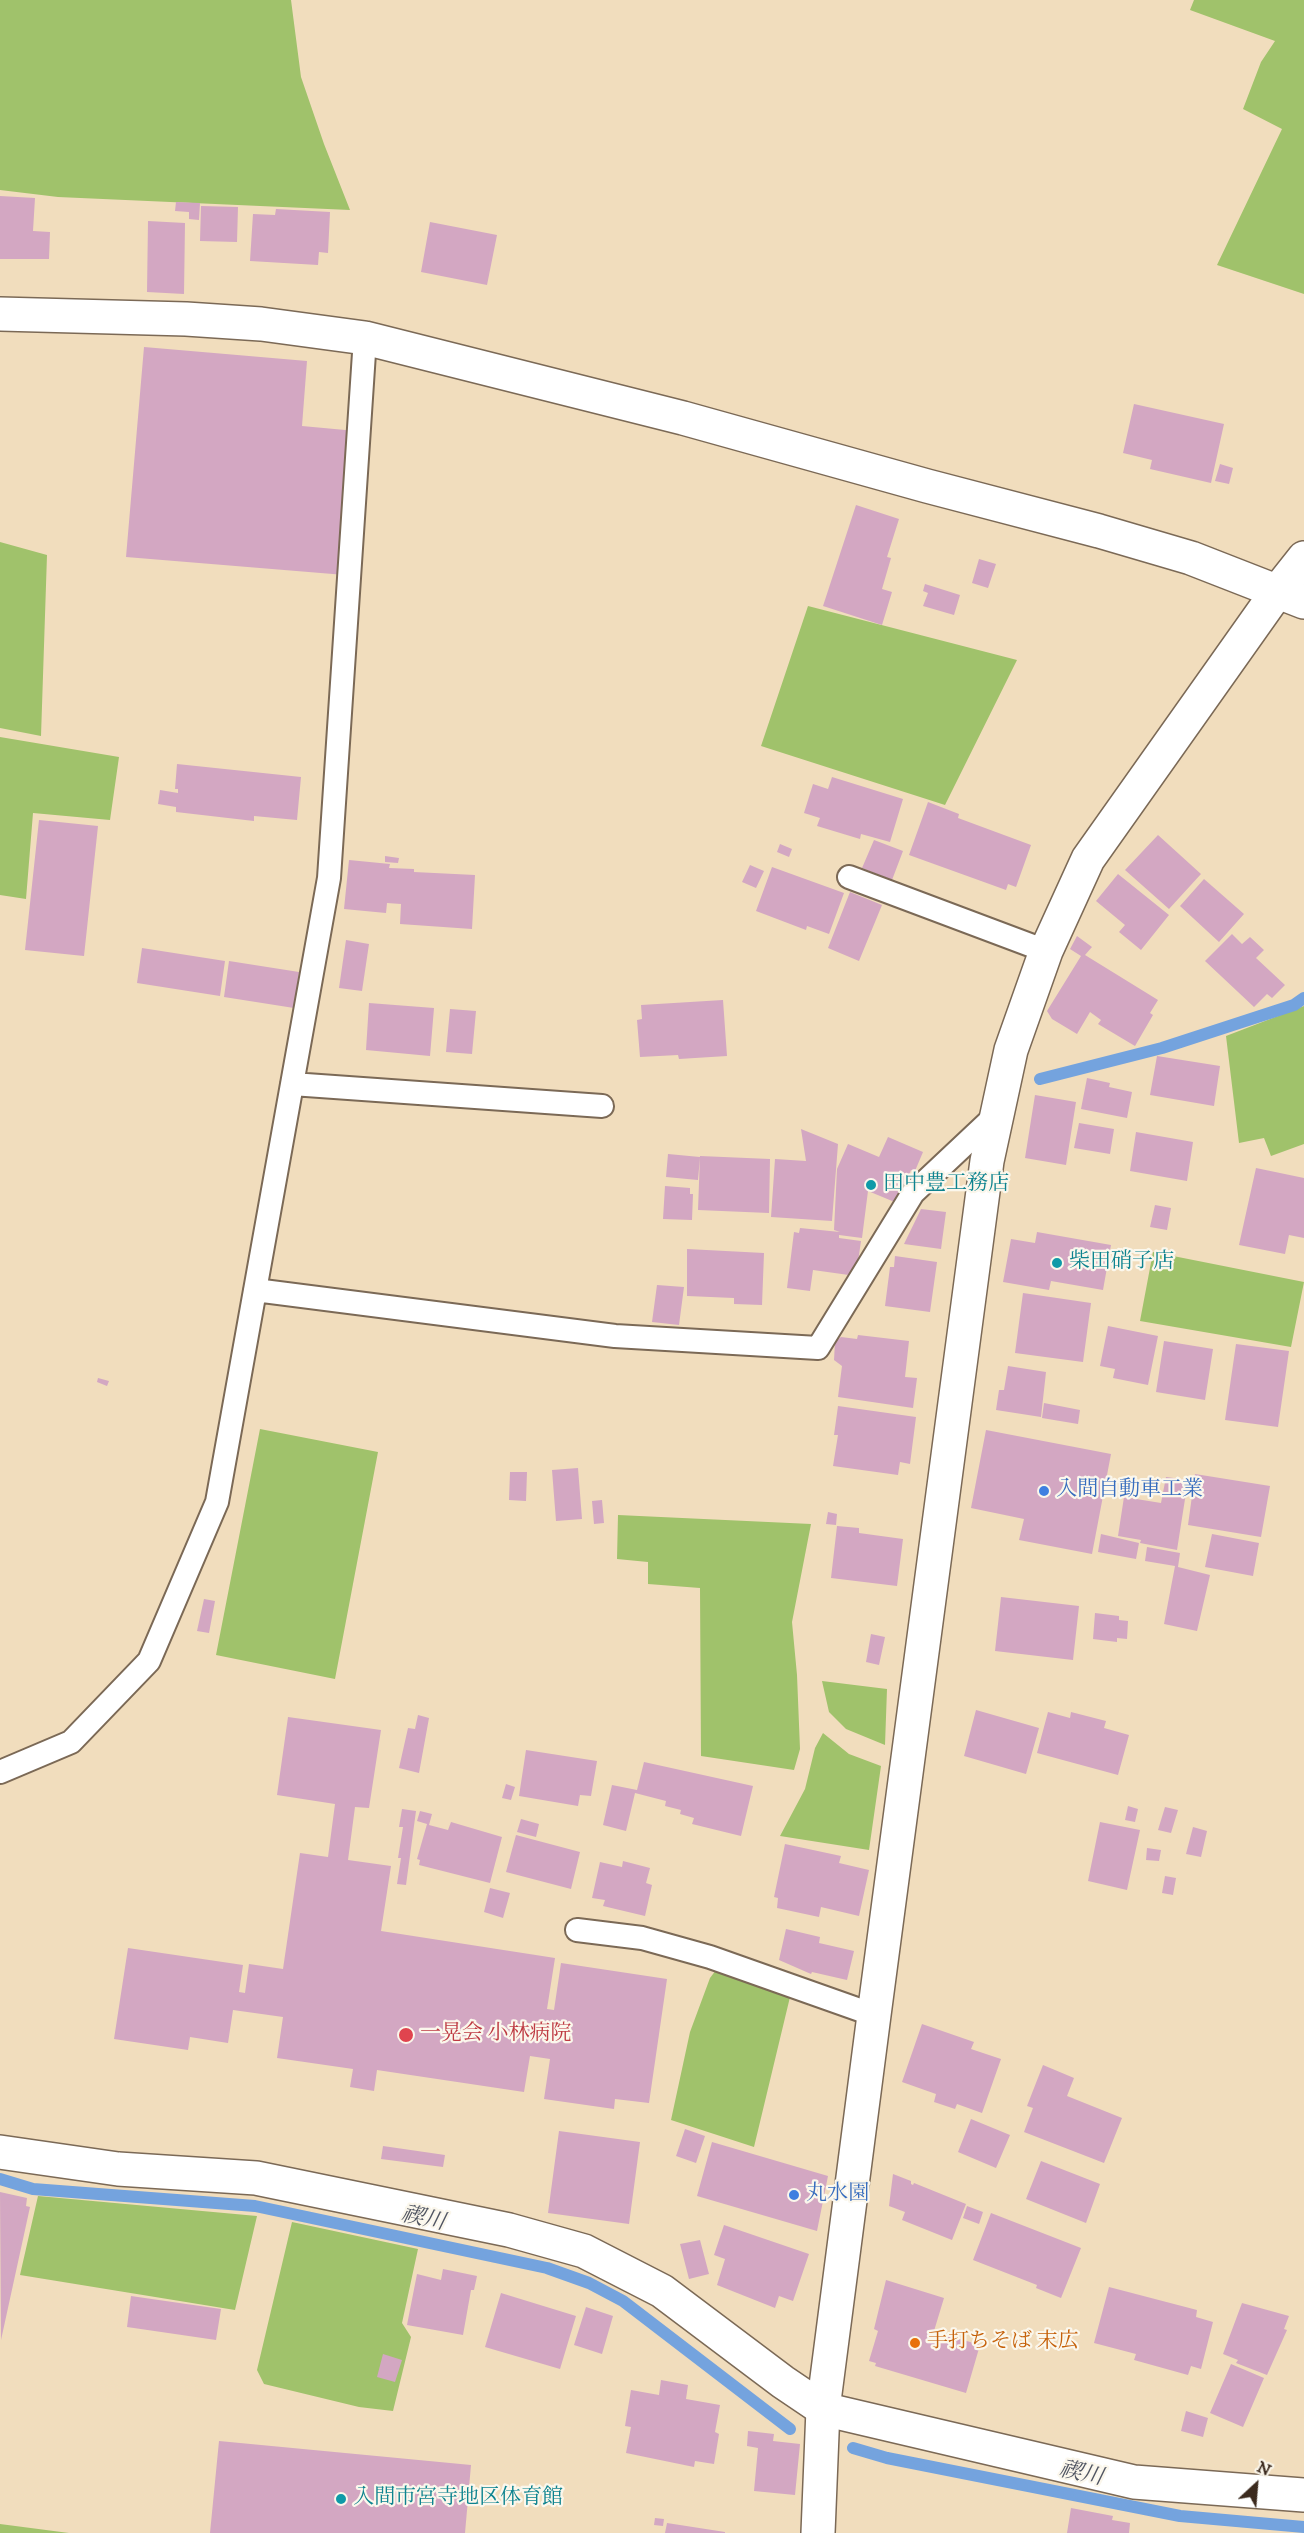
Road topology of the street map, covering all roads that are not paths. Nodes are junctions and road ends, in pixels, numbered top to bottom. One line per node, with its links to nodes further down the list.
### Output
1 (0, 314): 2 (street)
2 (365, 338): 4 (street); 7 (lane)
3 (1304, 558): 4 (street)
4 (1290, 597): 6 (street)
5 (849, 876): 6 (lane)
6 (1046, 951): 9 (street)
7 (292, 1084): 8 (lane); 10 (lane)
8 (602, 1106)
9 (996, 1115): 10 (lane); 13 (street)
10 (255, 1290): 11 (lane)
11 (0, 1772)
12 (577, 1930): 13 (lane)
13 (874, 2015): 15 (street)
14 (0, 2152): 15 (street)
15 (824, 2409): 16 (street); 17 (street)
16 (1304, 2495)
17 (818, 2533)

